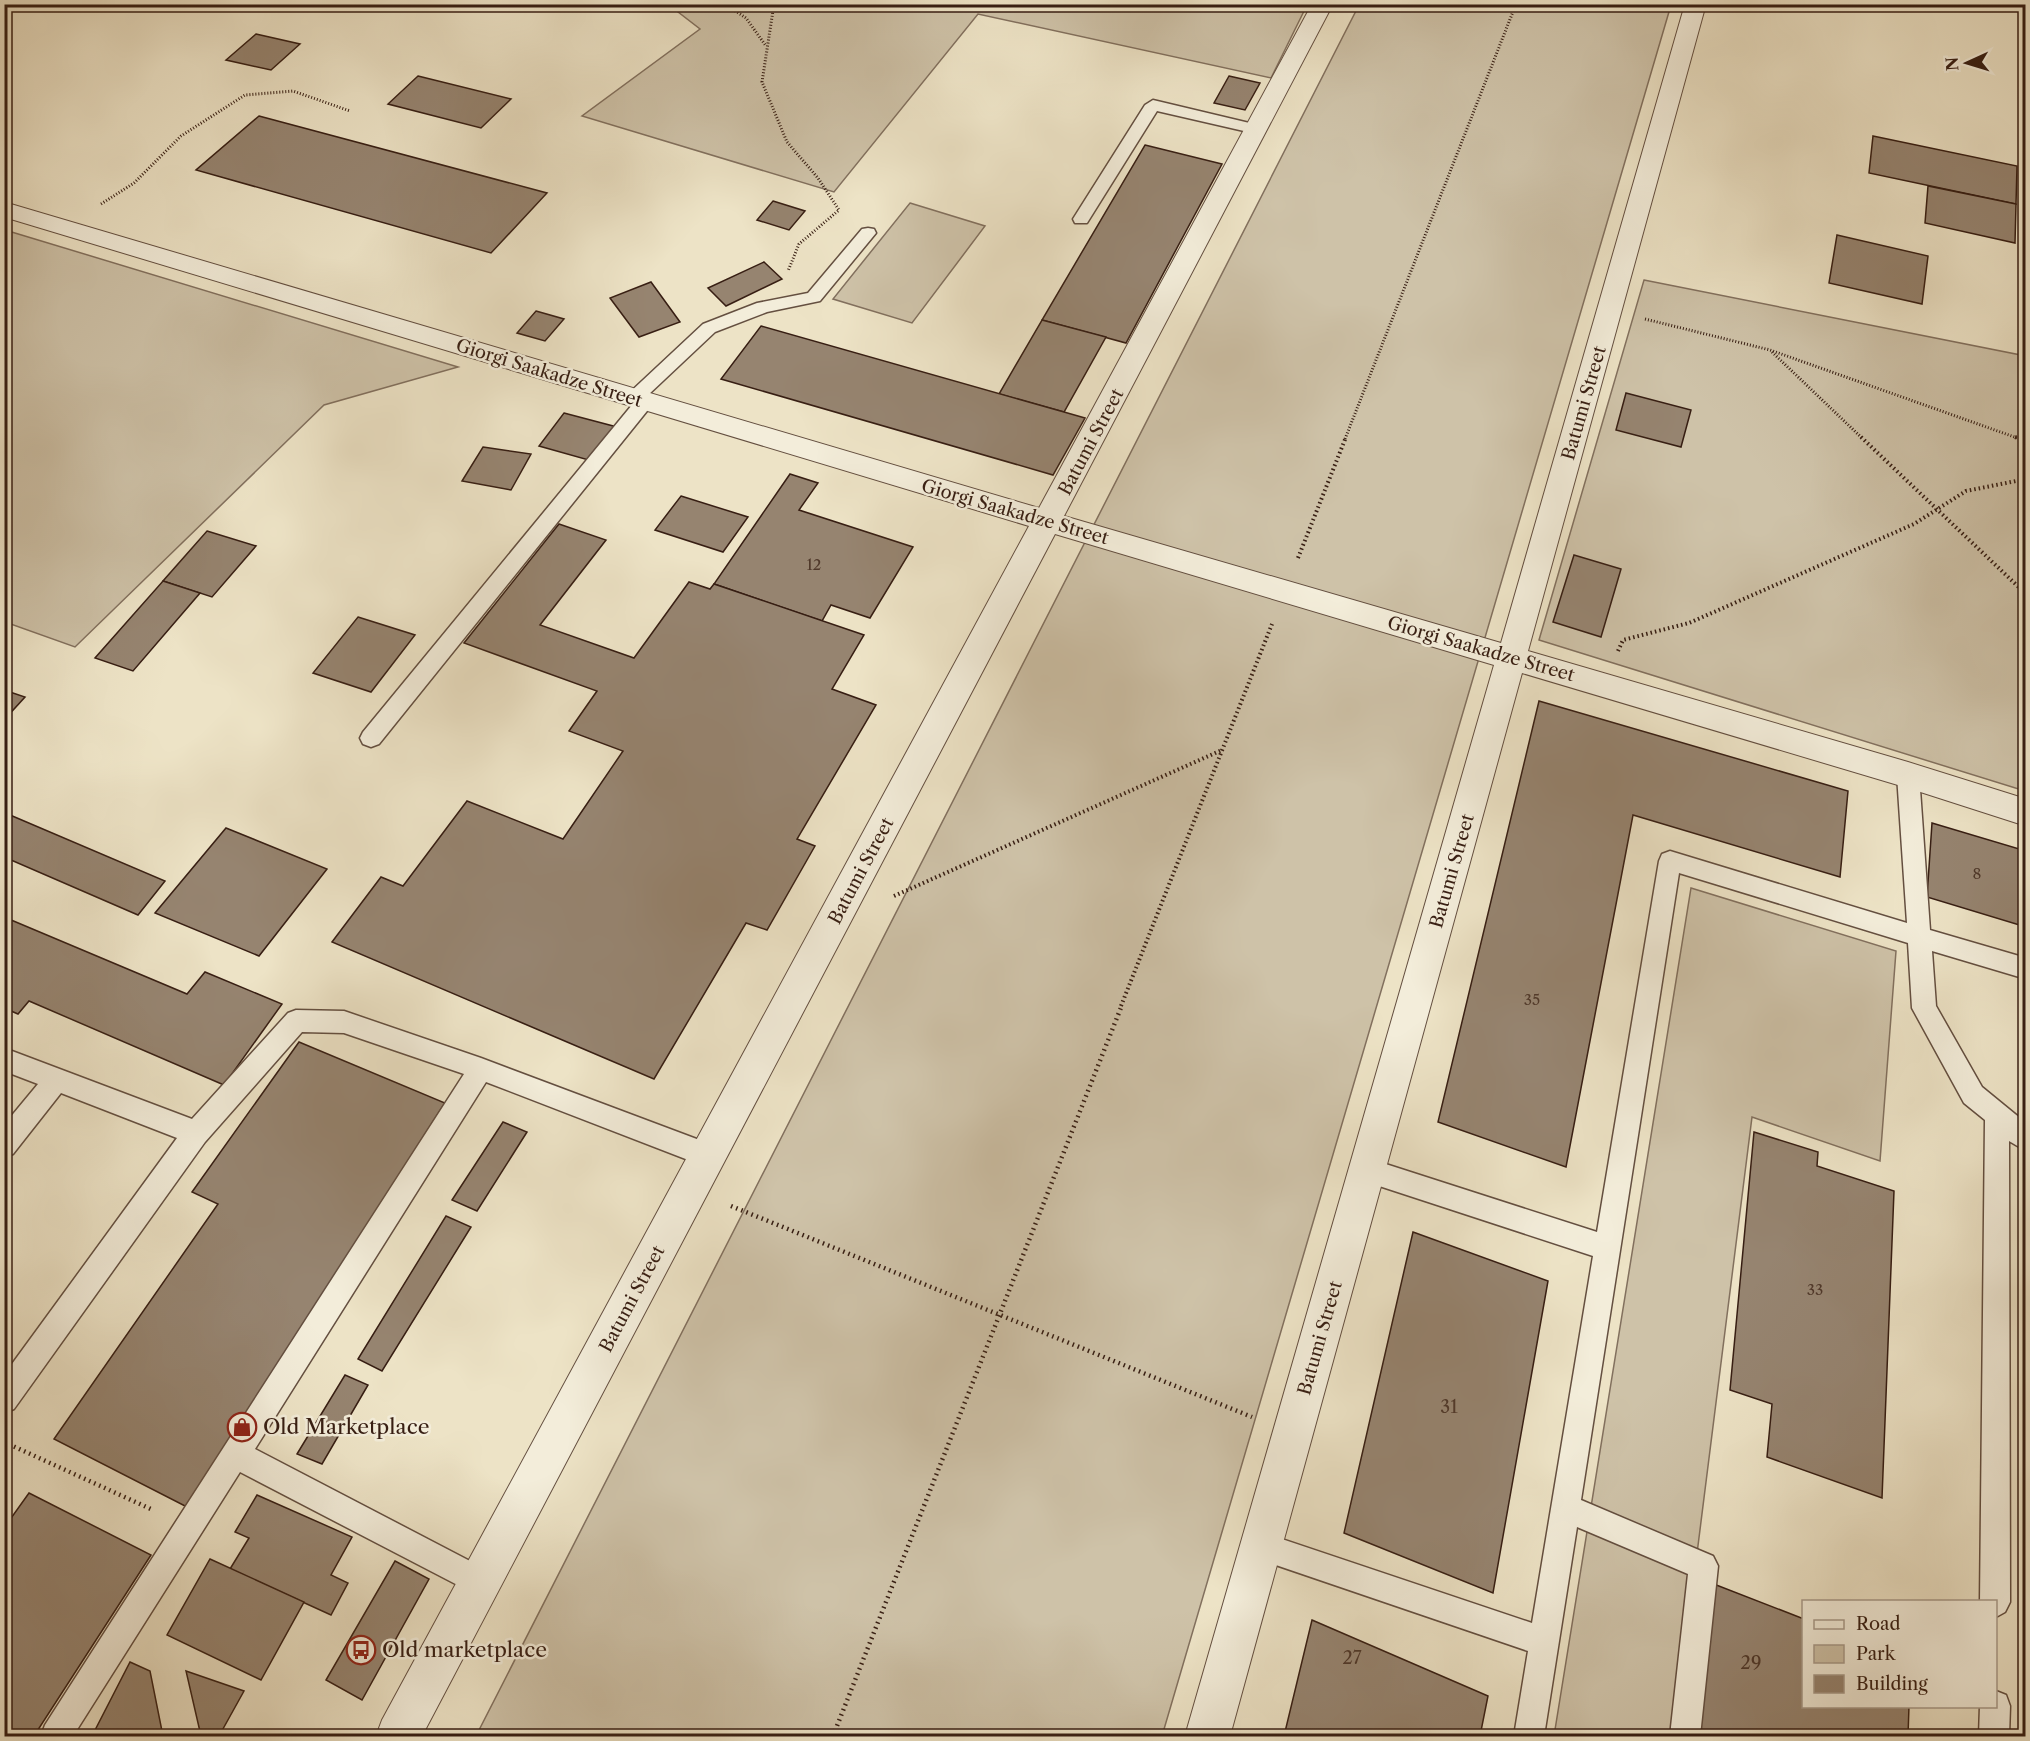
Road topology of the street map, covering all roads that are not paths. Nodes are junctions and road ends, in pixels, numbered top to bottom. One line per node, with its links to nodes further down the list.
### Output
1 (1323, 4): 3 (street, Batumi Street)
2 (1695, 4): 9 (street, Batumi Street)
3 (1257, 129): 5 (lane); 8 (street, Batumi Street)
4 (4, 209): 7 (street, Giorgi Saakadze Street)
5 (1081, 219)
6 (868, 233): 7 (lane)
7 (639, 401): 8 (street, Giorgi Saakadze Street); 10 (lane)
8 (1048, 521): 9 (street, Giorgi Saakadze Street); 22 (street, Batumi Street)
9 (1512, 658): 11 (street, Giorgi Saakadze Street); 23 (street, Batumi Street)
10 (371, 738)
11 (1908, 775): 12 (street, Giorgi Saakadze Street); 13 (lane)
12 (2025, 813)
13 (1919, 937): 14 (lane); 18 (lane); 24 (lane)
14 (2025, 969)
15 (4, 1059): 17 (lane)
16 (481, 1069): 19 (lane); 22 (lane); 26 (lane)
17 (56, 1080): 19 (lane); 21 (lane)
18 (1997, 1115): 20 (lane); 30 (lane)
19 (196, 1133): 25 (lane)
20 (2025, 1139)
21 (4, 1146)
22 (709, 1156): 29 (street, Batumi Street)
23 (1367, 1170): 24 (lane); 28 (street, Batumi Street)
24 (1608, 1248): 27 (lane)
25 (4, 1399)
26 (235, 1454): 29 (lane); 33 (lane)
27 (1565, 1507): 31 (lane); 37 (lane)
28 (1261, 1546): 31 (lane); 35 (street, Batumi Street)
29 (481, 1582): 34 (street, Batumi Street)
30 (1995, 1600)
31 (1544, 1642): 36 (lane)
32 (1995, 1708): 38 (lane)
33 (56, 1737)
34 (398, 1737)
35 (1207, 1737)
36 (1528, 1737)
37 (1685, 1737)
38 (1995, 1737)

